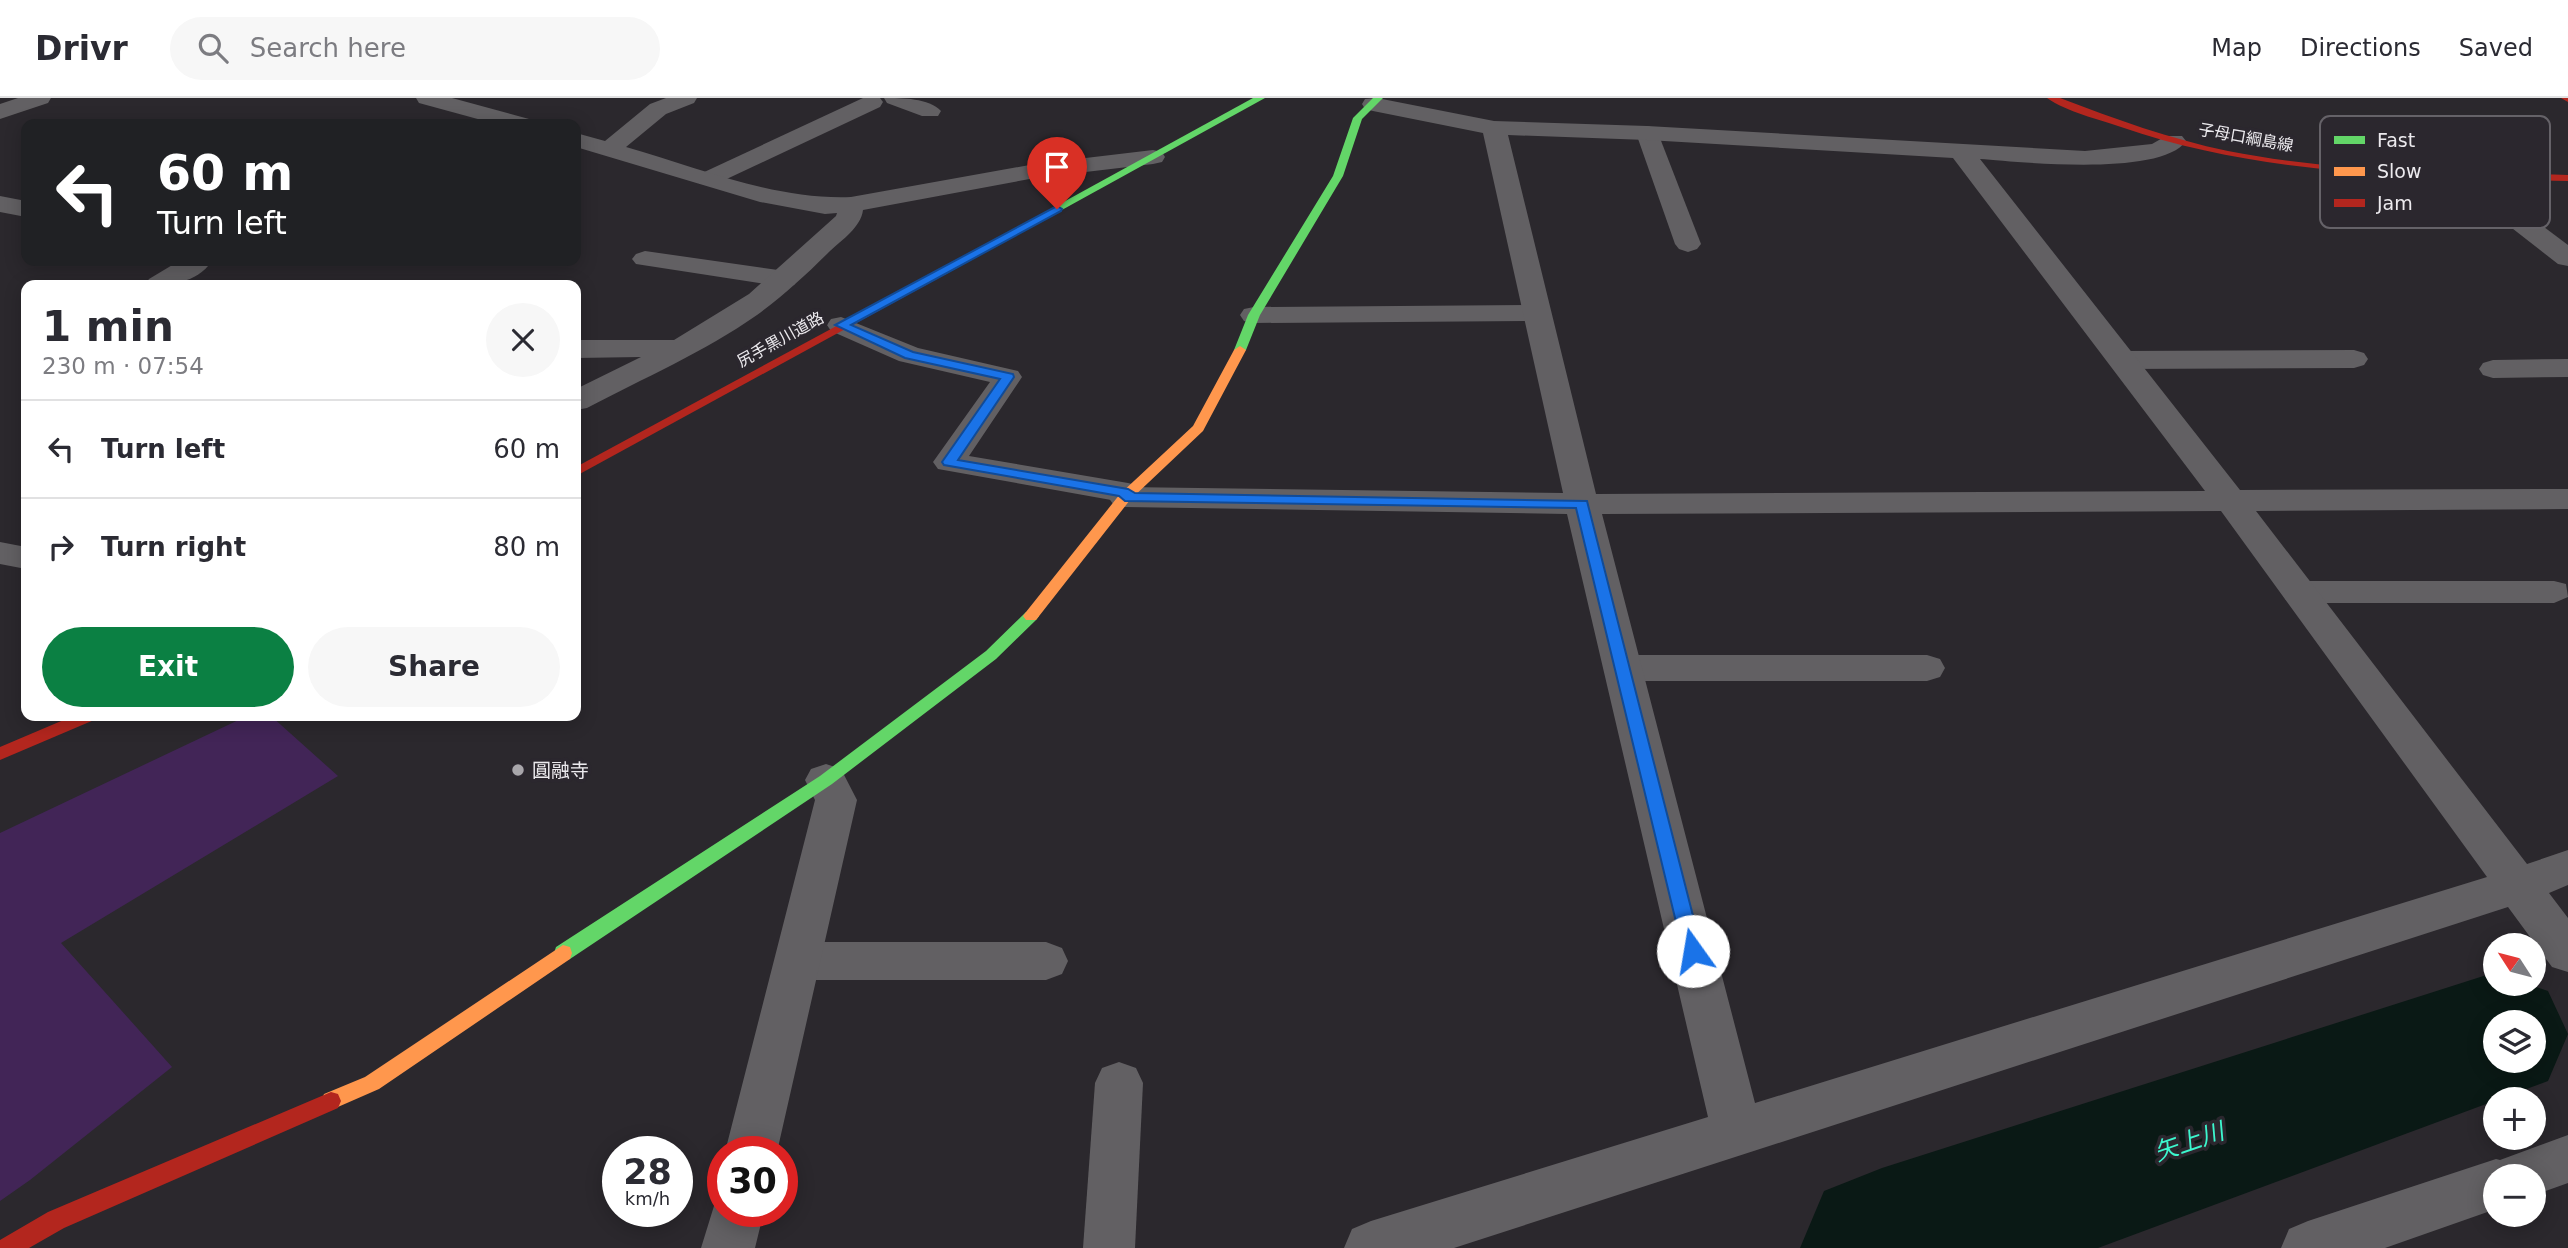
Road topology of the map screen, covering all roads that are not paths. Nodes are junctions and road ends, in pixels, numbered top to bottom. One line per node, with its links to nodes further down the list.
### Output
1 (40, 98): 10 (street)
2 (427, 98): 11 (street)
3 (686, 98): 18 (street)
4 (895, 98): 9 (lane)
5 (1260, 98): 20 (street, 尻手黒川道路)
6 (2052, 98): 17 (street, 子母口綱島線)
7 (1375, 101): 14 (street); 36 (street)
8 (872, 103): 24 (lane)
9 (930, 111)
10 (0, 112)
11 (478, 112): 12 (street); 13 (street)
12 (465, 119)
13 (503, 119)
14 (1494, 128): 15 (street); 35 (street)
15 (1647, 134): 19 (street); 29 (lane)
16 (581, 141): 18 (street)
17 (2174, 141): 19 (street); 21 (street, 子母口綱島線)
18 (608, 149): 24 (street)
19 (1961, 150): 41 (street)
20 (1153, 157): 26 (street); 37 (street, 尻手黒川道路)
21 (2320, 167)
22 (2550, 177): 23 (street, 子母口綱島線)
23 (2568, 178)
24 (708, 179): 26 (street)
25 (0, 204): 27 (street)
26 (851, 205): 33 (street)
27 (21, 208)
28 (2529, 228): 30 (street)
29 (1688, 244)
30 (2568, 258)
31 (645, 259): 33 (lane)
32 (190, 266): 34 (street)
33 (785, 279): 39 (street)
34 (167, 280)
35 (1537, 313): 36 (lane); 49 (street)
36 (1254, 315): 46 (street)
37 (841, 325): 45 (street, 尻手黒川道路); 46 (lane)
38 (581, 349): 39 (street)
39 (678, 349): 44 (street)
40 (2354, 359): 41 (lane)
41 (2122, 360): 48 (street)
42 (2568, 368): 43 (lane)
43 (2493, 369)
44 (581, 398)
45 (581, 469)
46 (1127, 495): 49 (street); 58 (street)
47 (2568, 499): 48 (street)
48 (2230, 500): 49 (street); 52 (street)
49 (1582, 504): 54 (street)
50 (0, 553): 51 (lane)
51 (21, 557)
52 (2298, 592): 53 (lane); 60 (street)
53 (2554, 592)
54 (1624, 668): 55 (lane); 65 (street)
55 (1927, 668)
56 (76, 721): 57 (street)
57 (0, 754)
58 (826, 780): 62 (street); 71 (street)
59 (2568, 867): 60 (street)
60 (2517, 886): 61 (street); 65 (street)
61 (2568, 953)
62 (797, 961): 63 (lane); 66 (street)
63 (1046, 961)
64 (1119, 1083): 73 (lane)
65 (1737, 1131): 74 (street)
66 (755, 1136)
67 (2568, 1159): 68 (street)
68 (2546, 1167)
69 (2483, 1188): 75 (street)
70 (733, 1227): 72 (street)
71 (8, 1248)
72 (728, 1248)
73 (1109, 1248)
74 (1371, 1248)
75 (2308, 1248)

